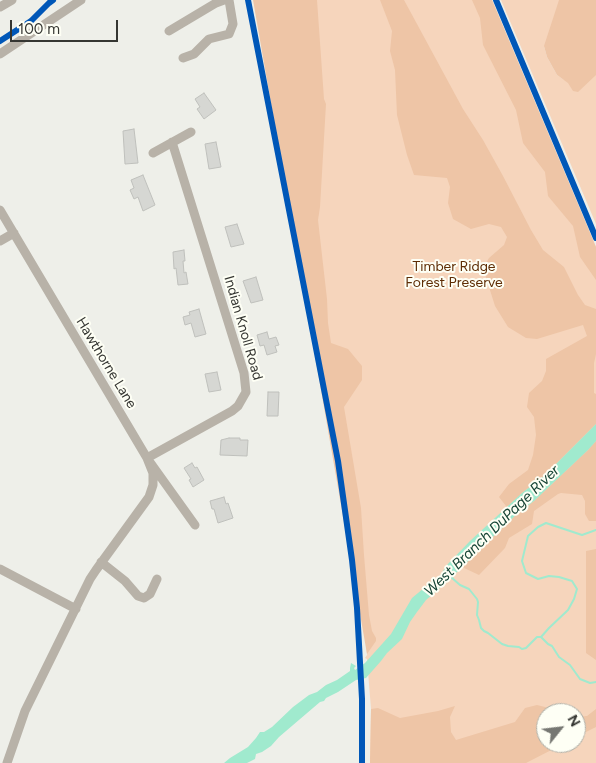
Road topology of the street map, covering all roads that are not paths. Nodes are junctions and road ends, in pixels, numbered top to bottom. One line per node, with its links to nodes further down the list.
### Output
1 (12, 0): 6 (street)
2 (81, 0): 5 (street)
3 (224, 0): 7 (street)
4 (229, 0): 9 (street)
5 (65, 4): 8 (street)
6 (0, 8)
7 (169, 30)
8 (0, 54)
9 (183, 58)
10 (191, 132): 11 (street)
11 (172, 142): 12 (street); 16 (street, Indian Knoll Road)
12 (153, 153)
13 (0, 210): 14 (street, Hawthorne Lane)
14 (14, 233): 15 (street); 16 (street, Hawthorne Lane)
15 (0, 241)
16 (147, 458): 17 (street, Hawthorne Lane); 18 (street)
17 (195, 525)
18 (101, 562): 20 (street); 21 (street)
19 (0, 570): 21 (street)
20 (157, 578)
21 (76, 609): 22 (street)
22 (7, 763)

